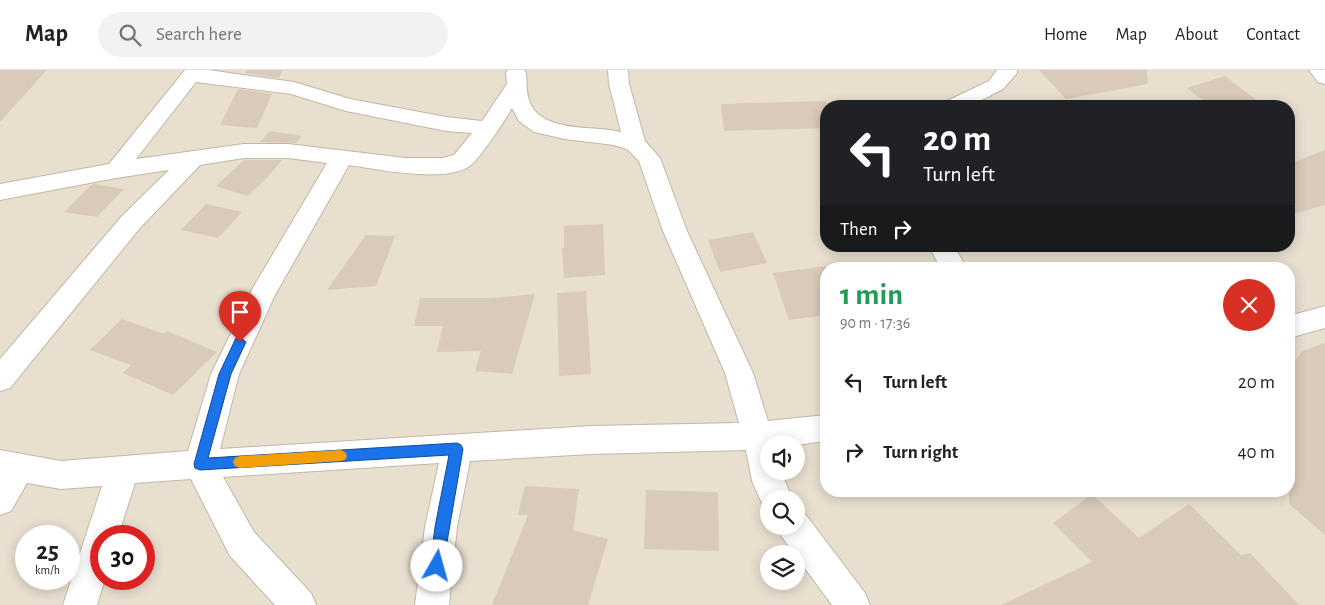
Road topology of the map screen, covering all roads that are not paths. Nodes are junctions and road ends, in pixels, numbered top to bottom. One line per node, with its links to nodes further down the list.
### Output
1 (618, 70): 9 (street)
2 (1007, 70): 7 (street)
3 (1319, 70): 6 (street)
4 (195, 72): 8 (street); 12 (street)
5 (517, 77): 8 (street); 9 (street)
6 (1325, 78)
7 (966, 100)
8 (486, 128): 10 (street)
9 (636, 144): 18 (street)
10 (342, 157): 11 (street); 20 (street)
11 (194, 158): 12 (street); 16 (street)
12 (116, 170): 13 (street)
13 (0, 192)
14 (1325, 317): 15 (street)
15 (1295, 325)
16 (0, 379)
17 (820, 429): 18 (street)
18 (758, 436): 19 (street); 23 (street)
19 (457, 449): 20 (street); 30 (street)
20 (200, 464): 22 (street); 29 (street)
21 (10, 465): 22 (street); 24 (street)
22 (123, 471): 25 (street)
23 (772, 490)
24 (0, 500)
25 (106, 525)
26 (801, 535): 31 (street)
27 (90, 575): 28 (street)
28 (80, 605)
29 (299, 605)
30 (432, 605)
31 (853, 605)

